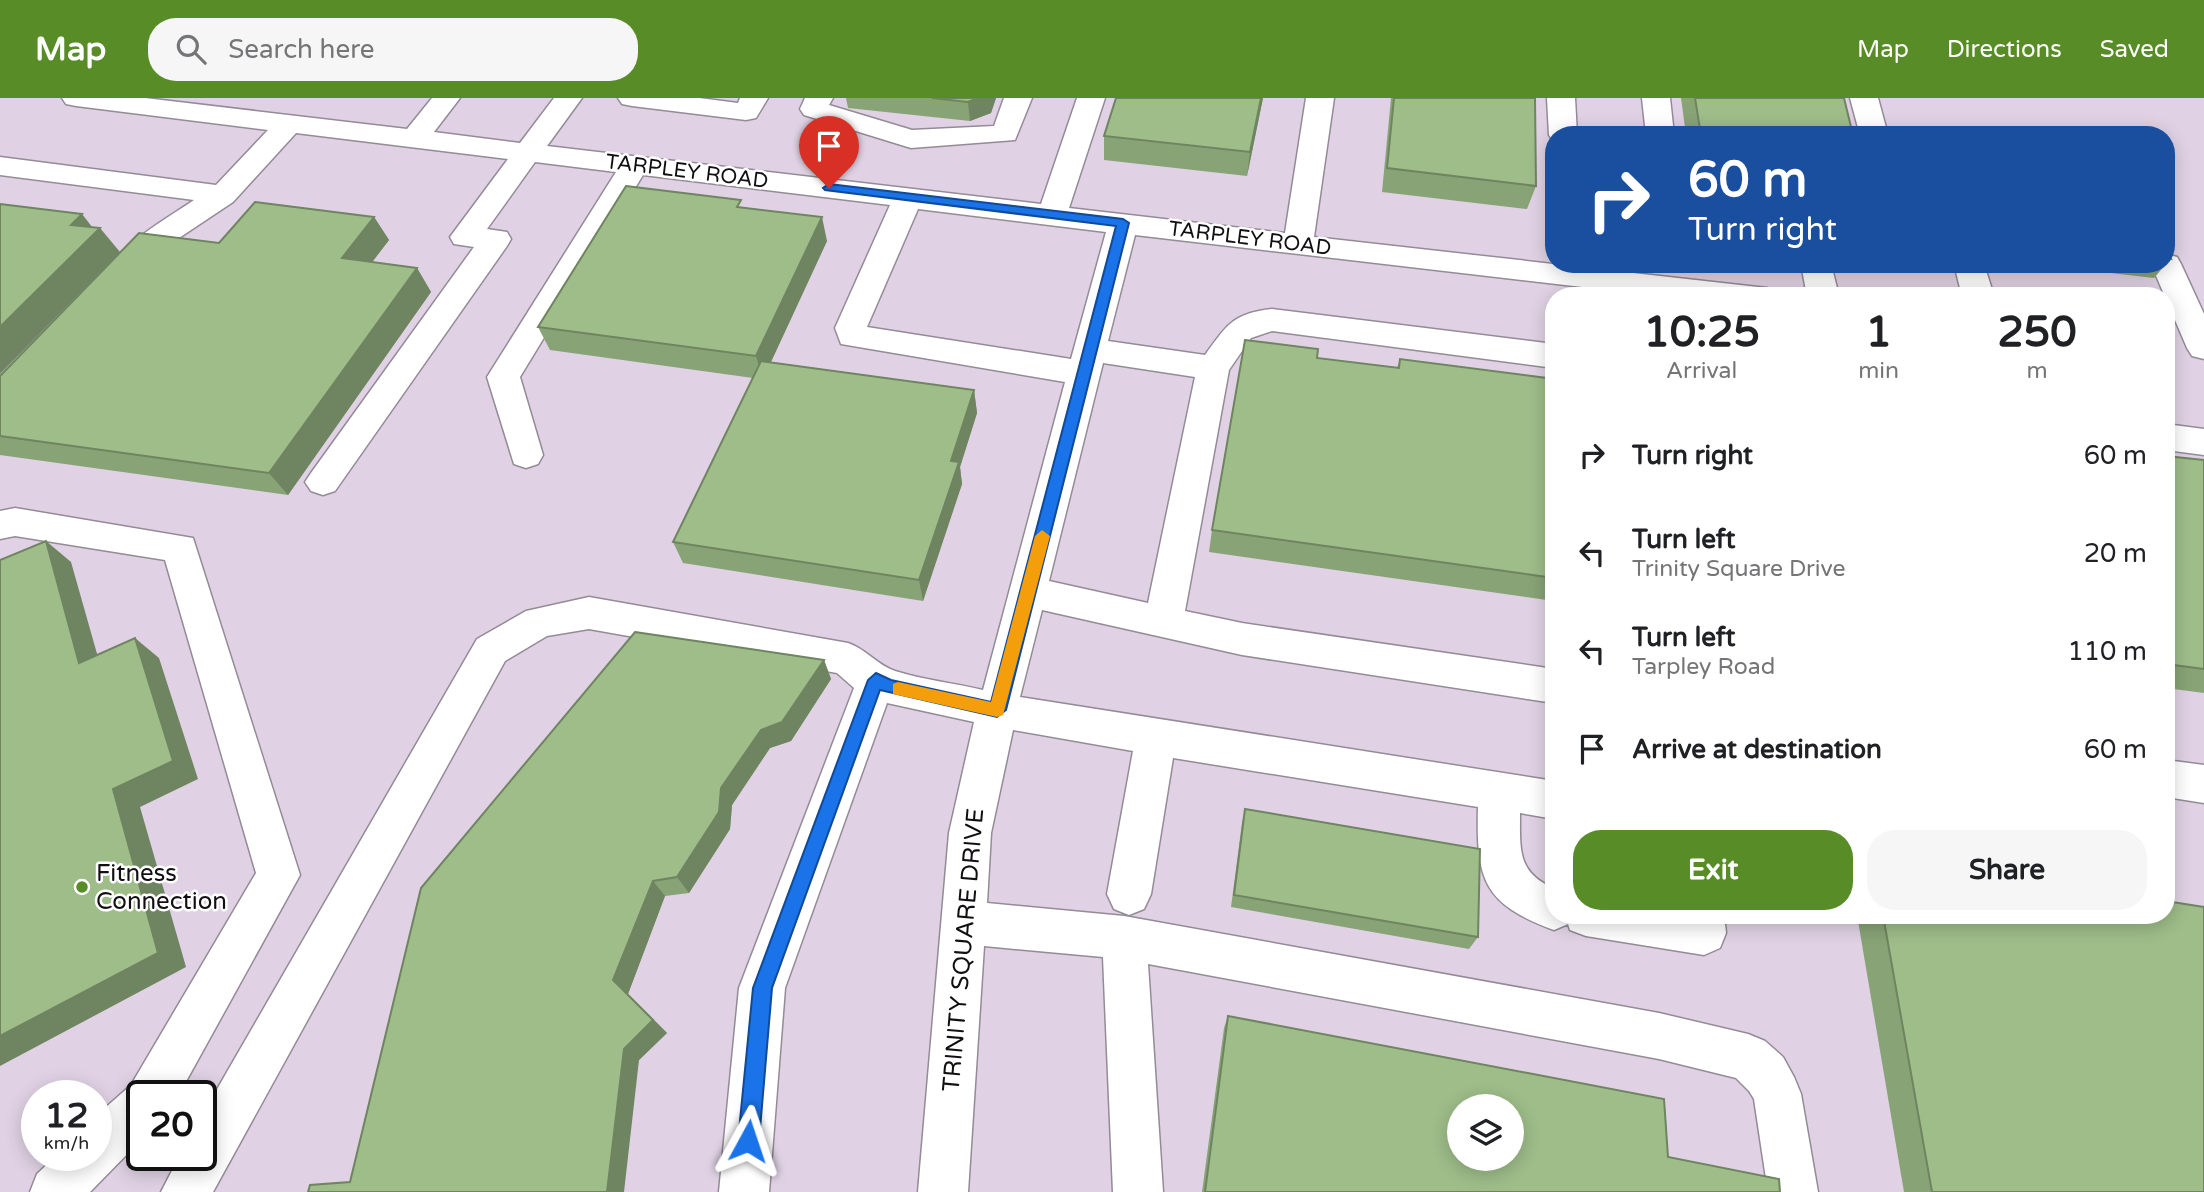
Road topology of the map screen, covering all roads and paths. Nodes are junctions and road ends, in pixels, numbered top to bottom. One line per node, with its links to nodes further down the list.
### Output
1 (76, 98): 13 (street, TARPLEY ROAD)
2 (446, 98): 18 (street)
3 (568, 98): 19 (street)
4 (632, 98): 5 (street)
5 (754, 98)
6 (820, 98): 22 (street)
7 (1018, 98): 22 (street)
8 (1091, 98): 24 (street)
9 (1320, 98): 26 (street)
10 (1561, 98): 15 (street)
11 (1656, 98): 16 (street)
12 (1864, 98): 17 (street)
13 (202, 105): 14 (street, TARPLEY ROAD)
14 (290, 123): 18 (street, TARPLEY ROAD); 23 (street)
15 (1563, 126)
16 (1659, 126)
17 (1872, 126)
18 (416, 137): 19 (street, TARPLEY ROAD)
19 (529, 152): 20 (street, TARPLEY ROAD); 40 (street)
20 (635, 165): 22 (street, TARPLEY ROAD); 39 (street)
21 (0, 166): 23 (street)
22 (900, 173): 24 (street, TARPLEY ROAD); 35 (street)
23 (223, 195): 31 (street)
24 (1052, 214): 25 (street, TARPLEY ROAD)
25 (1123, 223): 26 (street, TARPLEY ROAD); 35 (street, TRINITY SQUARE DRIVE)
26 (1298, 245): 27 (street, TARPLEY ROAD)
27 (1545, 267)
28 (1590, 273): 30 (street, TARPLEY ROAD)
29 (2170, 273): 33 (street)
30 (1665, 287)
31 (103, 292)
32 (2175, 344): 33 (street)
33 (2204, 348)
34 (1545, 355): 36 (street)
35 (1087, 361): 36 (street); 42 (street, TRINITY SQUARE DRIVE)
36 (1213, 368): 43 (street)
37 (2175, 438): 38 (street)
38 (2204, 442)
39 (526, 455)
40 (323, 482)
41 (0, 524): 57 (street)
42 (1028, 592): 43 (street); 46 (street, TRINITY SQUARE DRIVE)
43 (1164, 620): 45 (street)
44 (876, 680): 46 (street); 62 (street); 63 (street)
45 (1545, 685)
46 (997, 710): 47 (street); 54 (street, TRINITY SQUARE DRIVE)
47 (1156, 737): 50 (street); 53 (street)
48 (2175, 779): 49 (street)
49 (2204, 784)
50 (1499, 792): 51 (street); 52 (street)
51 (1545, 799)
52 (1545, 906)
53 (1126, 916): 54 (street); 65 (street); 66 (street)
54 (962, 922): 64 (street, TRINITY SQUARE DRIVE)
55 (1645, 924): 56 (street)
56 (1703, 924)
57 (160, 1080)
58 (126, 1121): 59 (street)
59 (112, 1135)
60 (76, 1171): 61 (street)
61 (55, 1192)
62 (186, 1192)
63 (744, 1192)
64 (943, 1192)
65 (1138, 1192)
66 (1793, 1192)

